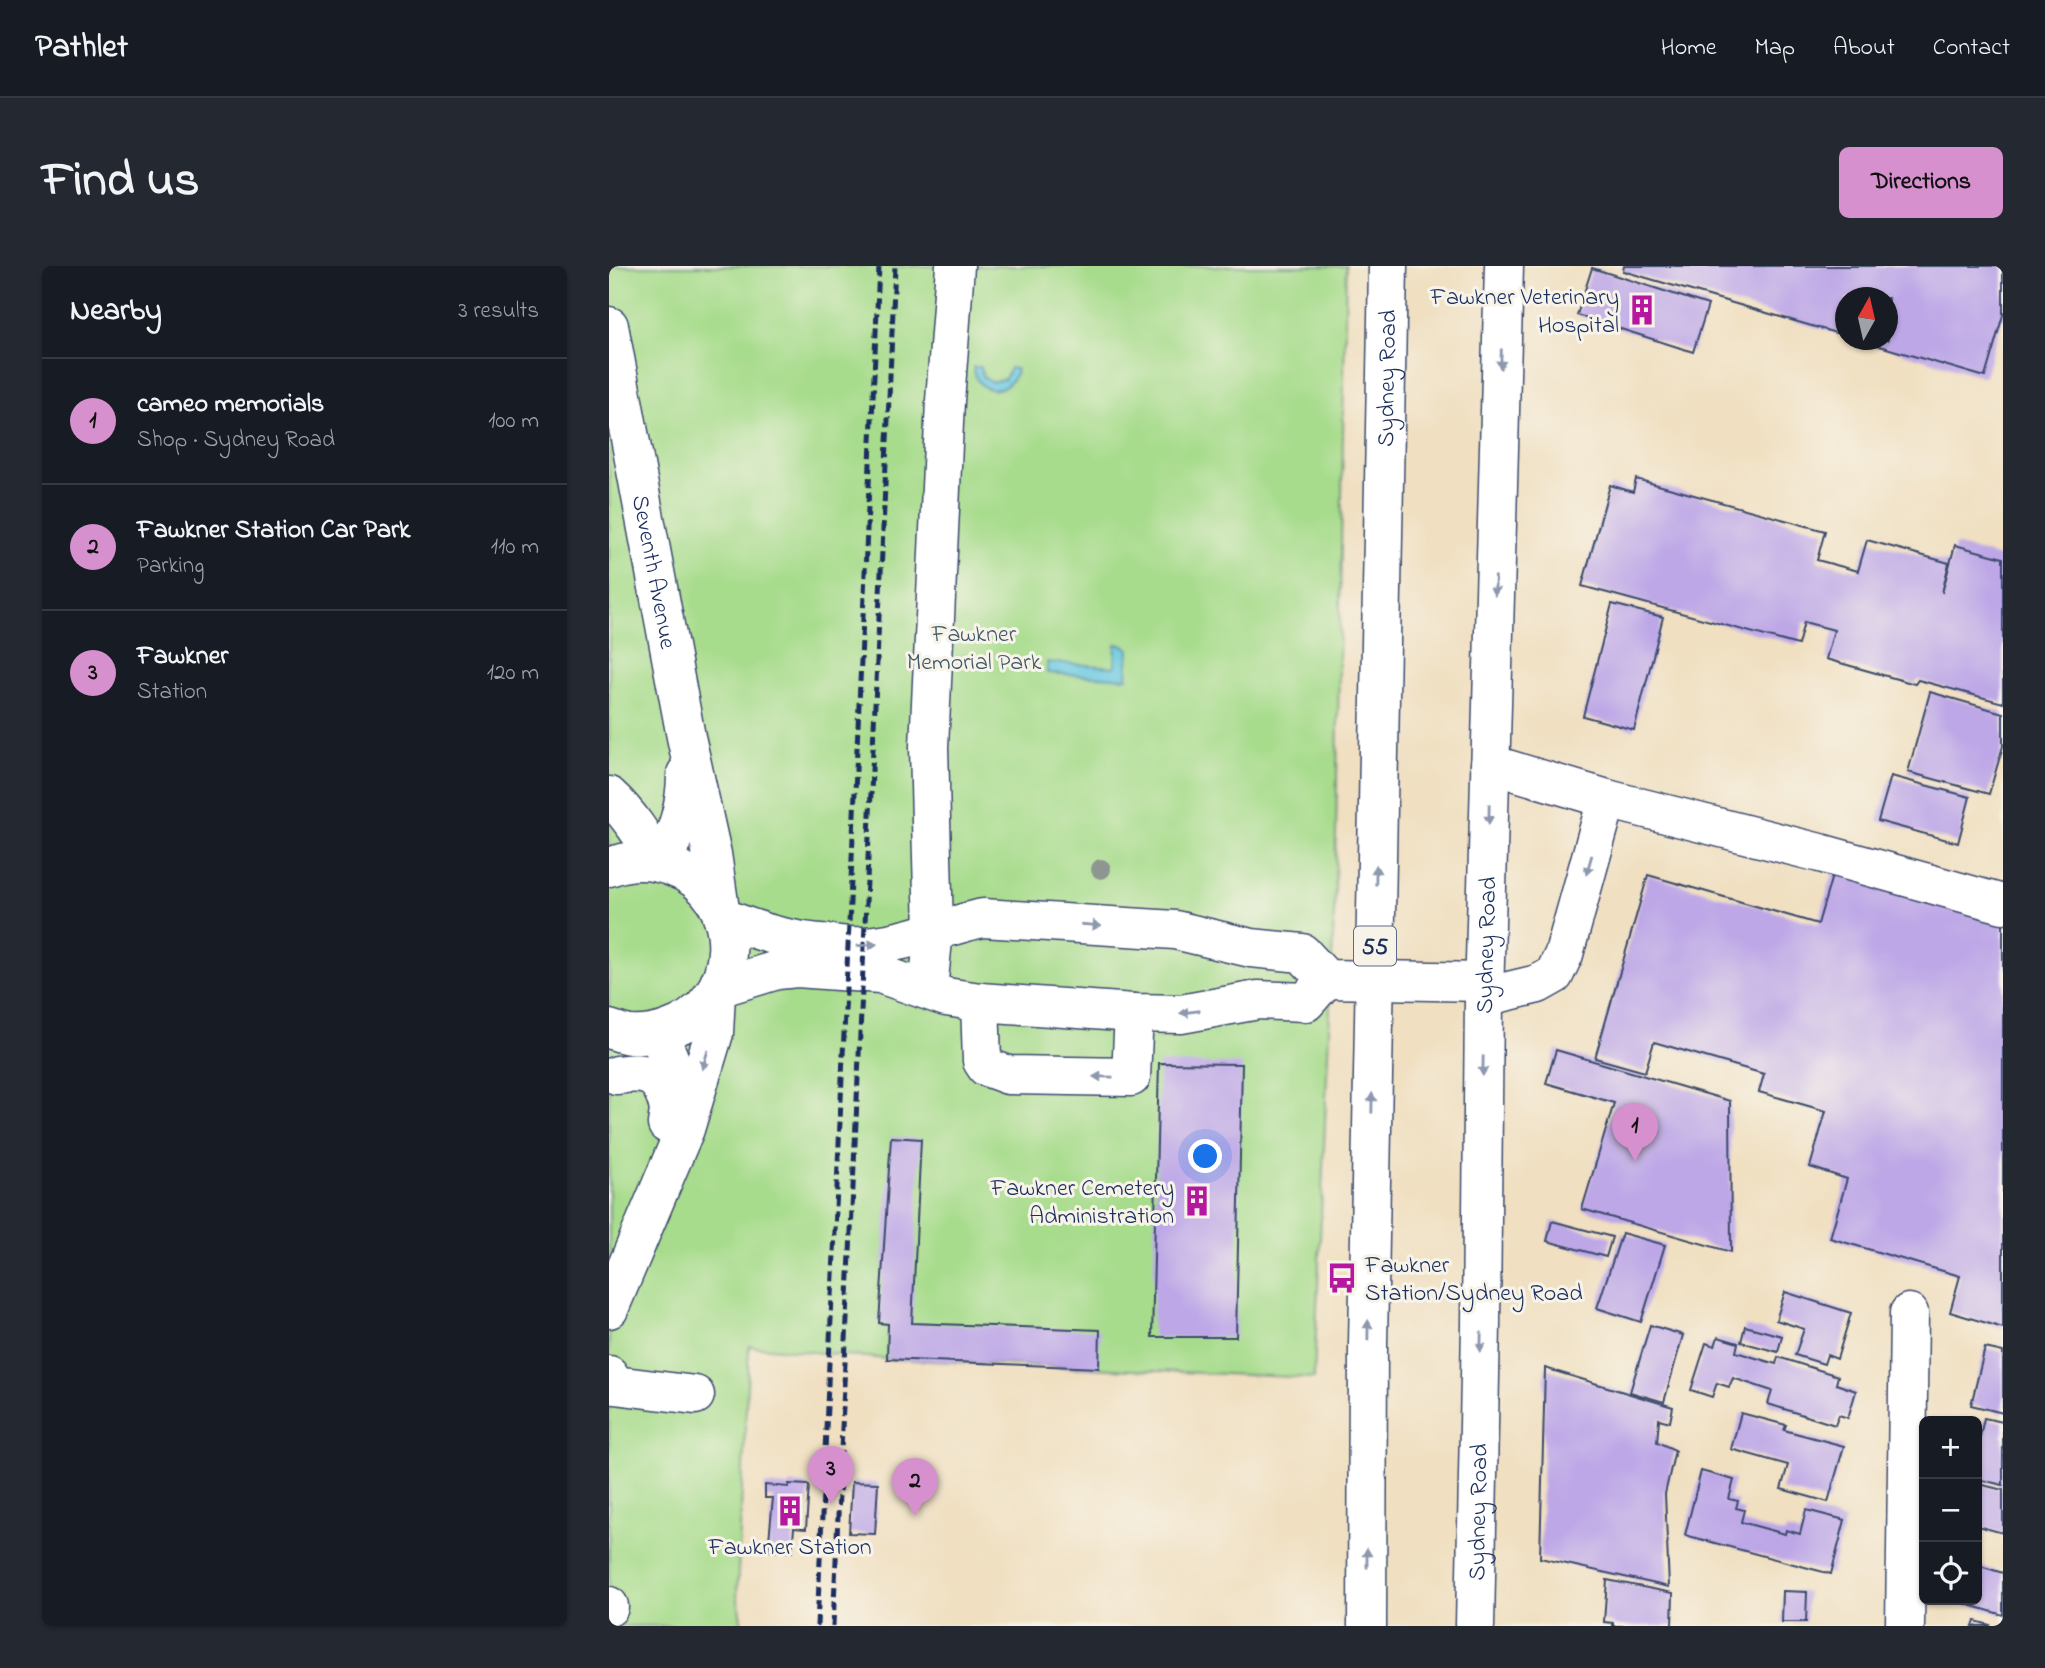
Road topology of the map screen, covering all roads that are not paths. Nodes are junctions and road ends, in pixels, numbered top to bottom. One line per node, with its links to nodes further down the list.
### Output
1 (955, 266): 14 (main road)
2 (1388, 266): 17 (main road, Sydney Road / 55, one-way to 2)
3 (1504, 266): 6 (main road, Sydney Road, one-way to 6)
4 (609, 326): 5 (main road, Seventh Avenue)
5 (686, 737): 9 (main road); 13 (main road)
6 (1490, 764): 7 (main road); 20 (main road, Sydney Road, one-way to 20)
7 (1607, 799): 12 (main road); 20 (main road, one-way to 20)
8 (616, 802): 9 (main road); 10 (main road)
9 (682, 812): 10 (main road)
10 (660, 862): 11 (main road); 13 (main road)
11 (609, 867)
12 (2003, 904)
13 (721, 913): 14 (main road, one-way to 14); 19 (main road)
14 (934, 930): 15 (main road, one-way to 15); 18 (main road)
15 (1238, 945): 16 (main road); 22 (main road)
16 (1326, 979): 17 (main road); 22 (main road)
17 (1374, 980): 20 (main road); 33 (main road, Sydney Road / 55, one-way to 17)
18 (928, 989): 19 (main road); 21 (main road)
19 (717, 990): 25 (main road); 28 (main road, one-way to 28)
20 (1484, 990): 34 (main road, Sydney Road, one-way to 34)
21 (980, 1002): 23 (main road); 23 (main road, one-way to 21)
22 (1235, 1005): 23 (main road, one-way to 23)
23 (1134, 1013)
24 (609, 1029): 25 (main road)
25 (654, 1034): 26 (main road); 27 (main road)
26 (613, 1078): 27 (main road)
27 (669, 1109): 28 (main road)
28 (656, 1198): 29 (main road)
29 (609, 1310)
30 (1909, 1313): 35 (main road)
31 (609, 1375): 32 (main road)
32 (695, 1395)
33 (1367, 1626)
34 (1475, 1626)
35 (1905, 1626)

